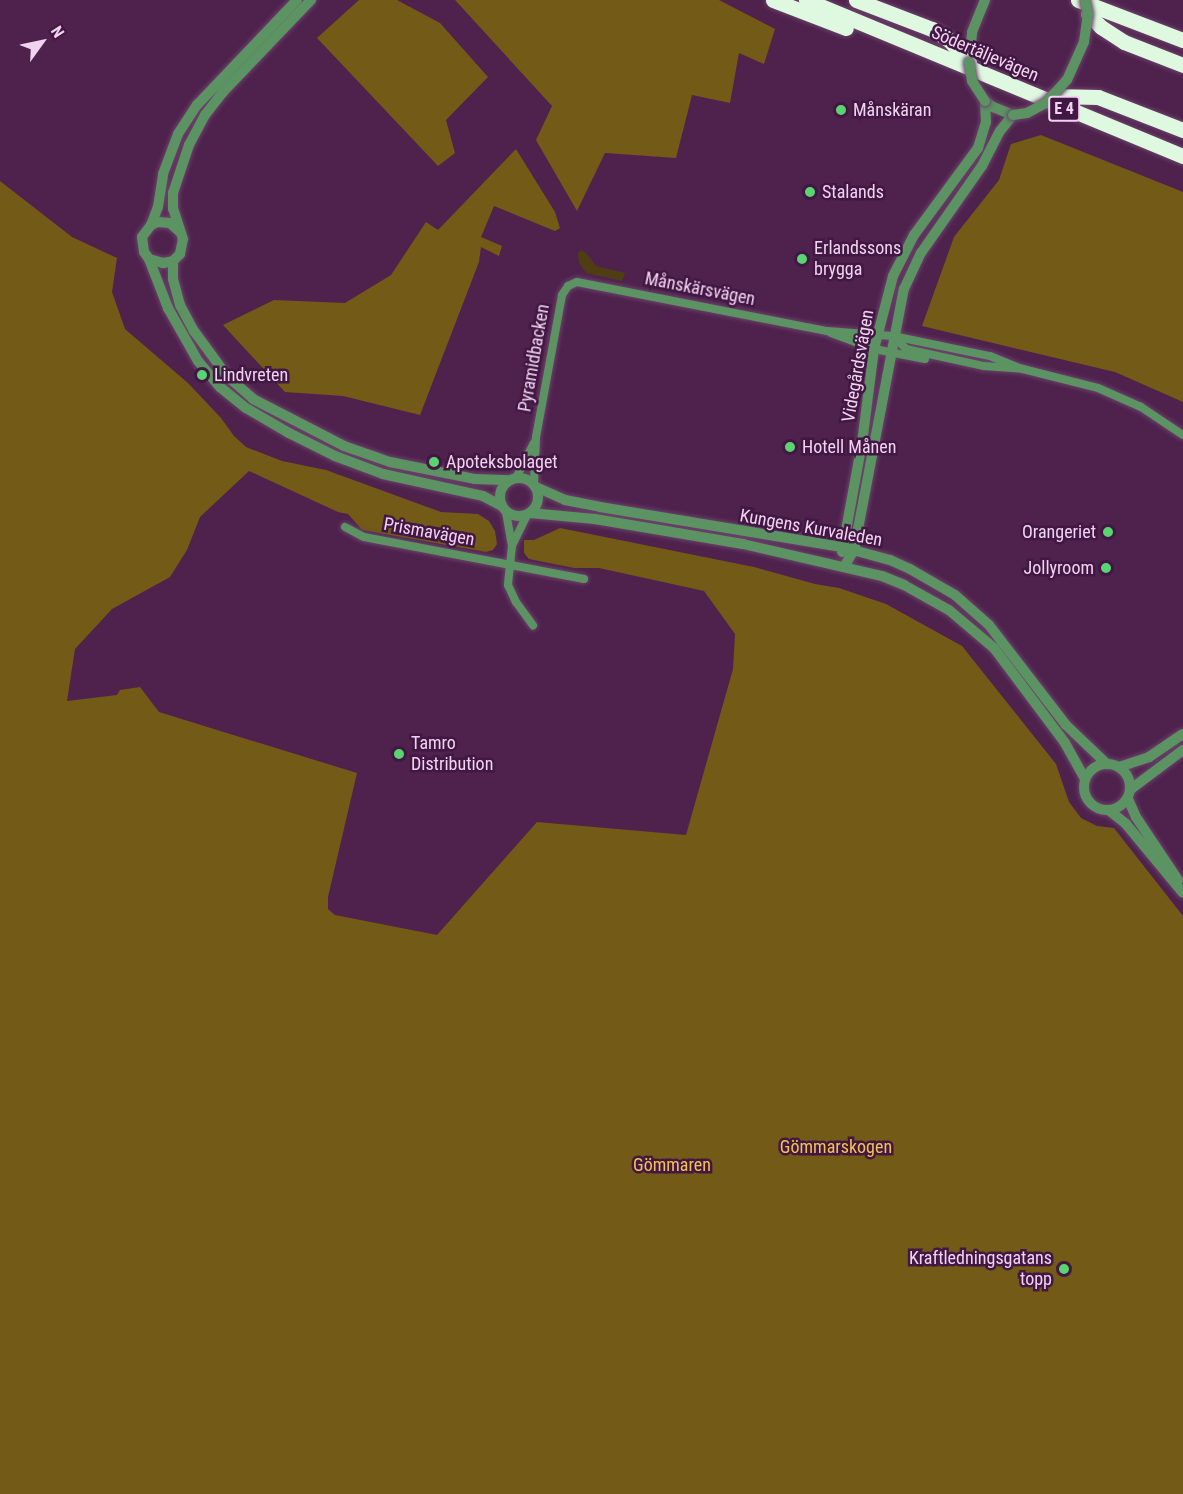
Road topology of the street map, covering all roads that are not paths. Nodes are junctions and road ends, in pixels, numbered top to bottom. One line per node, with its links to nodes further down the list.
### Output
1 (297, 0): 18 (street)
2 (311, 0): 19 (street)
3 (773, 0): 10 (highway)
4 (806, 0): 10 (highway, Södertäljevägen / E 4)
5 (986, 0): 11 (street)
6 (1078, 0): 9 (highway)
7 (861, 2): 11 (highway)
8 (1087, 7): 12 (highway); 13 (street, bridge)
9 (1183, 40)
10 (946, 59): 17 (highway, Södertäljevägen / E 4)
11 (969, 62): 14 (street, bridge)
12 (1183, 65)
13 (1054, 96): 15 (street, bridge); 16 (highway)
14 (985, 105): 15 (street); 24 (street, Videgårdsvägen)
15 (1011, 117): 25 (street, Videgårdsvägen)
16 (1183, 130)
17 (1183, 156)
18 (151, 225): 19 (street); 20 (street)
19 (180, 232): 21 (street)
20 (150, 259): 21 (street); 33 (street)
21 (173, 261): 31 (street)
22 (568, 286): 23 (street, Månskärsvägen); 30 (street, Pyramidbacken)
23 (827, 331): 24 (street, Månskärsvägen); 26 (street, Månskärsvägen)
24 (877, 334): 25 (street, Månskärsvägen); 26 (street, Videgårdsvägen)
25 (893, 336): 27 (street, Videgårdsvägen); 28 (street, Månskärsvägen)
26 (874, 349): 27 (street, Månskärsvägen); 37 (street, Videgårdsvägen)
27 (890, 352): 28 (street, Månskärsvägen); 38 (street, Videgårdsvägen)
28 (1023, 369): 29 (street, Månskärsvägen)
29 (1183, 435)
30 (536, 437): 31 (street, Pyramidbacken); 32 (street, Pyramidbacken)
31 (513, 479): 32 (street); 33 (street)
32 (535, 485): 34 (street); 37 (street, Kungens Kurvaleden)
33 (504, 509): 34 (street); 36 (street)
34 (528, 514): 36 (street); 40 (street, Kungens Kurvaleden)
35 (345, 528): 39 (street, Prismavägen)
36 (512, 546): 39 (street)
37 (842, 547): 38 (street, Kungens Kurvaleden); 40 (street, Videgårdsvägen)
38 (854, 550): 40 (street, Videgårdsvägen); 45 (street, Kungens Kurvaleden)
39 (509, 563): 41 (street, Prismavägen); 42 (street)
40 (844, 567): 47 (street, Kungens Kurvaleden)
41 (584, 579)
42 (532, 625)
43 (1183, 734): 46 (street)
44 (1183, 750): 48 (street)
45 (1107, 764): 46 (street); 47 (street)
46 (1119, 766): 48 (street)
47 (1085, 779): 49 (street)
48 (1129, 794): 49 (street); 50 (street)
49 (1110, 811): 50 (street)
50 (1183, 891)

